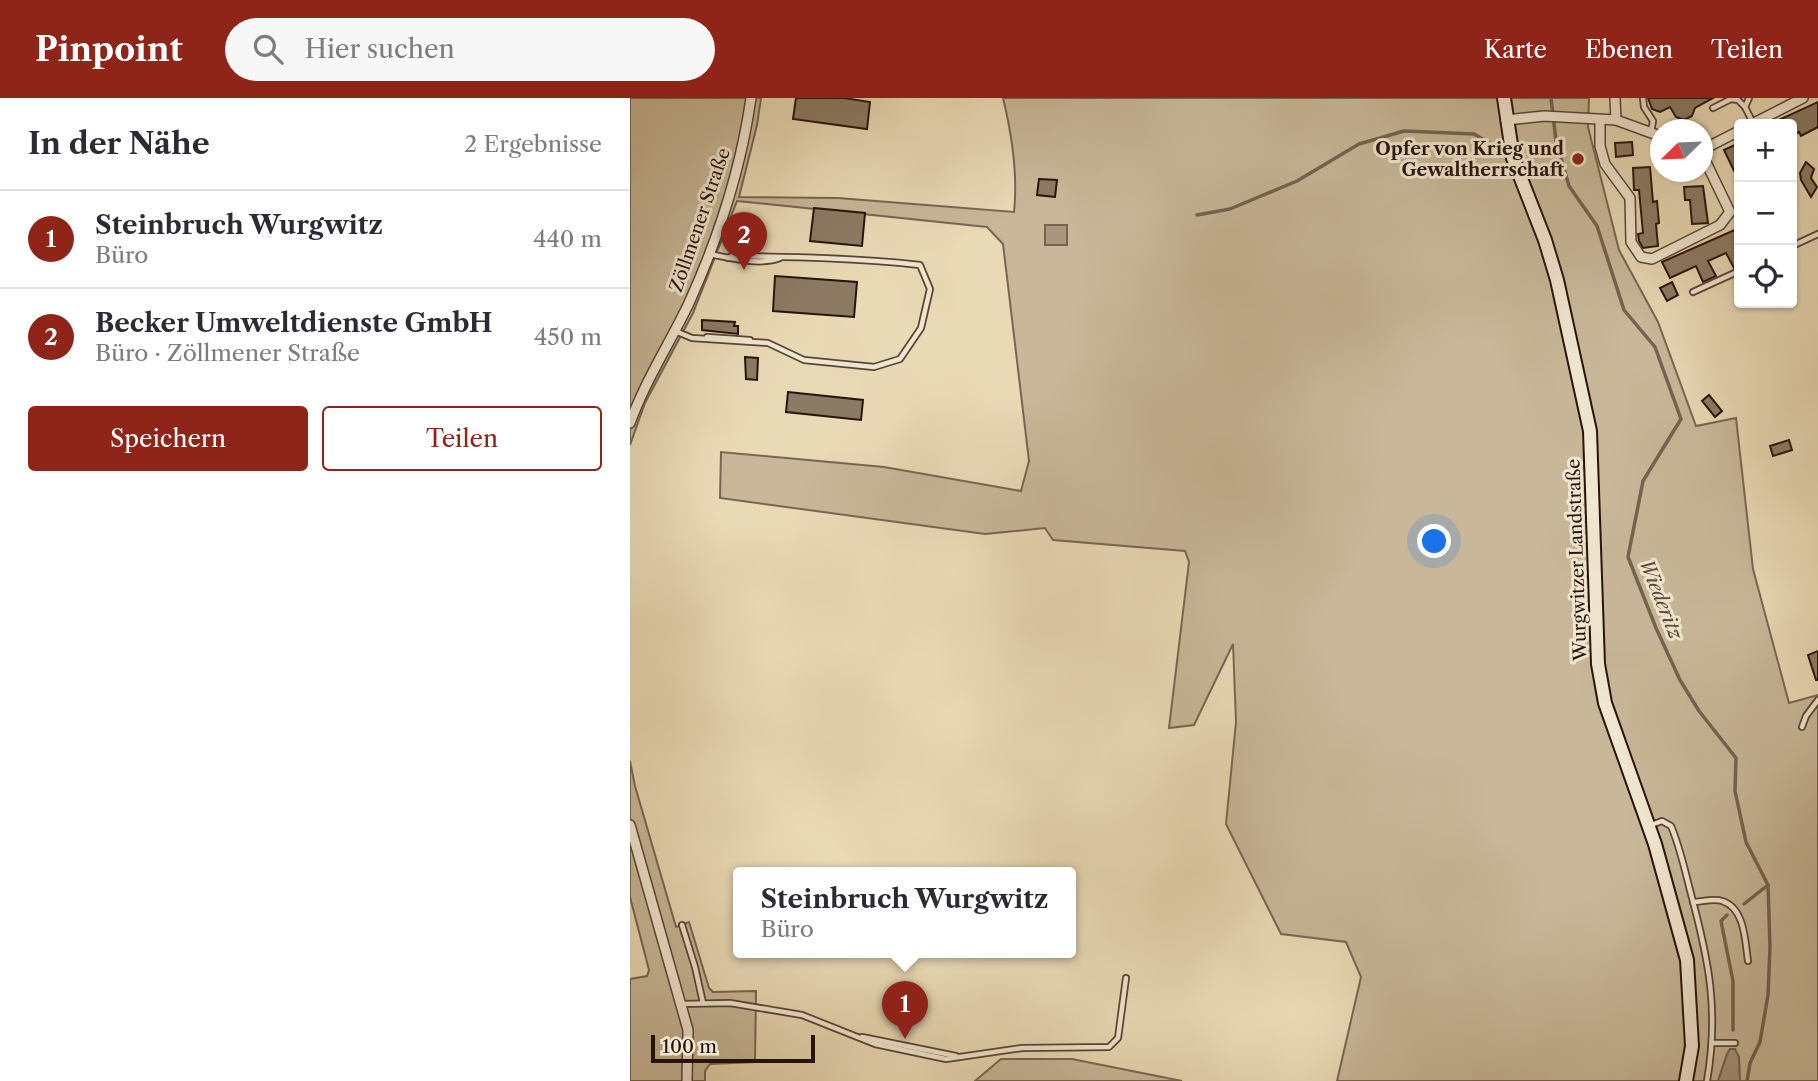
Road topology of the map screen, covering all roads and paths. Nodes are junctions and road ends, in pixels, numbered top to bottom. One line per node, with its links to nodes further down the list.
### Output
1 (751, 98): 21 (street, Zöllmener Straße)
2 (1504, 98): 12 (main road, Wurgwitzer Landstraße)
3 (1615, 98): 14 (street)
4 (1643, 98): 9 (lane)
5 (1749, 98): 7 (lane)
6 (1803, 98): 11 (street)
7 (1745, 107): 8 (lane); 10 (lane)
8 (1713, 108)
9 (1652, 119)
10 (1751, 119)
11 (1763, 119)
12 (1506, 120): 13 (street); 29 (main road, Wurgwitzer Landstraße)
13 (1600, 120): 14 (street); 18 (street)
14 (1616, 120): 15 (street)
15 (1650, 132)
16 (1734, 134): 17 (street)
17 (1713, 146)
18 (1713, 174)
19 (1818, 234): 20 (lane)
20 (1794, 245)
21 (709, 254): 24 (street, Zöllmener Straße); 24 (lane)
22 (1734, 273): 23 (lane)
23 (1693, 292)
24 (675, 331): 25 (street, Zöllmener Straße)
25 (630, 423)
26 (1818, 700): 27 (lane)
27 (1802, 727)
28 (630, 825): 35 (street)
29 (1648, 825): 30 (lane); 39 (main road, Wurgwitzer Landstraße)
30 (1693, 902): 32 (lane); 36 (lane)
31 (682, 925): 34 (lane)
32 (1748, 961)
33 (1126, 978): 34 (lane)
34 (703, 1003): 35 (lane)
35 (681, 1004): 38 (street)
36 (1713, 1043): 37 (lane); 40 (lane)
37 (1735, 1043)
38 (687, 1081)
39 (1686, 1081)
40 (1707, 1081)

